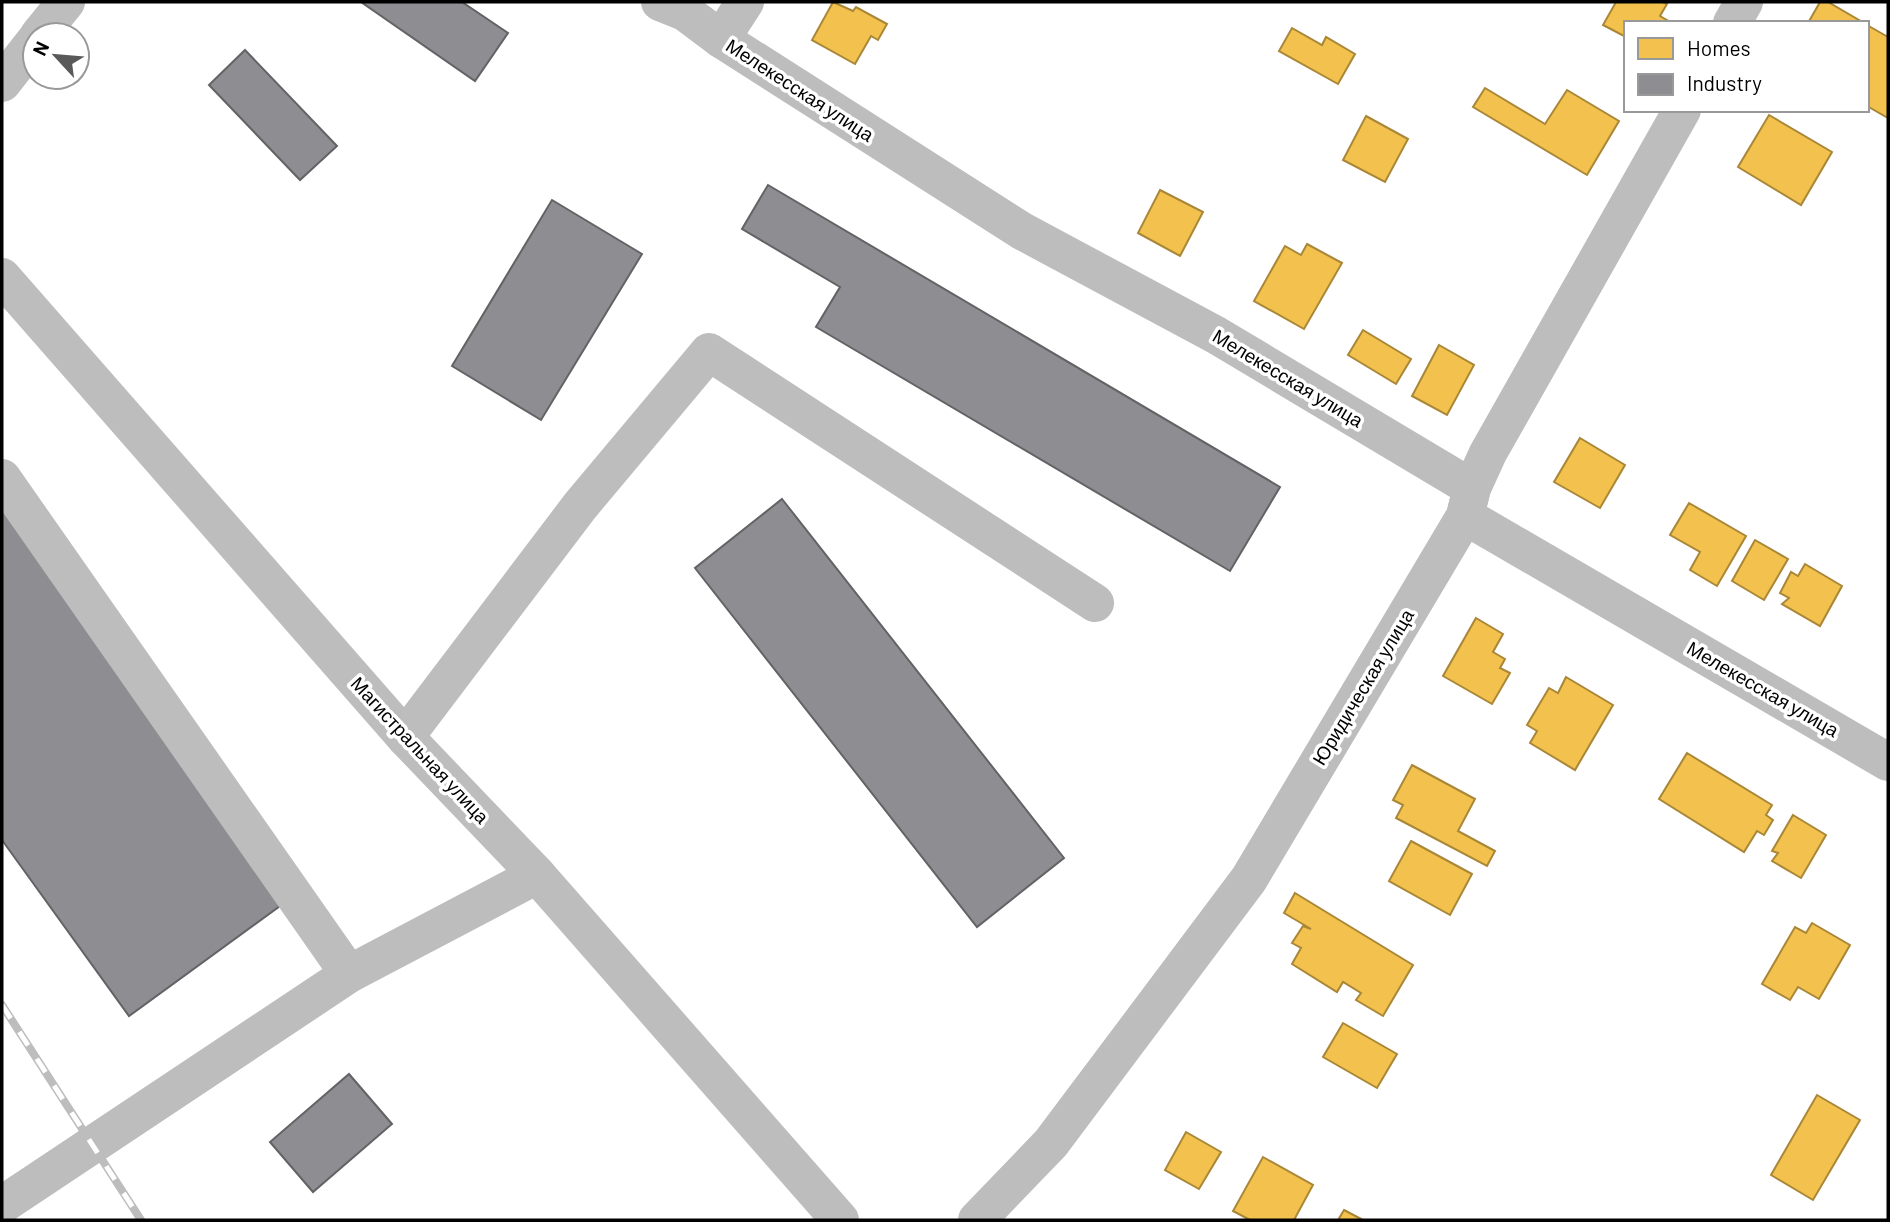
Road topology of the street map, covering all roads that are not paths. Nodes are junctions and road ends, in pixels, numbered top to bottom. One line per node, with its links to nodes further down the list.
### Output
1 (65, 2): 5 (street)
2 (660, 2): 7 (street, Мелекесская улица)
3 (745, 2): 7 (street)
4 (1744, 2): 6 (street)
5 (50, 21)
6 (1733, 21)
7 (721, 39): 13 (street, Мелекесская улица)
8 (21, 59): 9 (street)
9 (2, 83)
10 (1681, 112): 13 (street, Юридическая улица)
11 (2, 277): 15 (street, Магистральная улица)
12 (2, 478): 18 (street)
13 (1468, 502): 16 (street, Мелекесская улица); 21 (street, Юридическая улица)
14 (1095, 603): 15 (street)
15 (405, 737): 17 (street, Магистральная улица)
16 (1888, 762)
17 (537, 875): 18 (street); 20 (street, Магистральная улица)
18 (349, 974): 19 (street)
19 (2, 1205)
20 (840, 1220)
21 (977, 1220)

